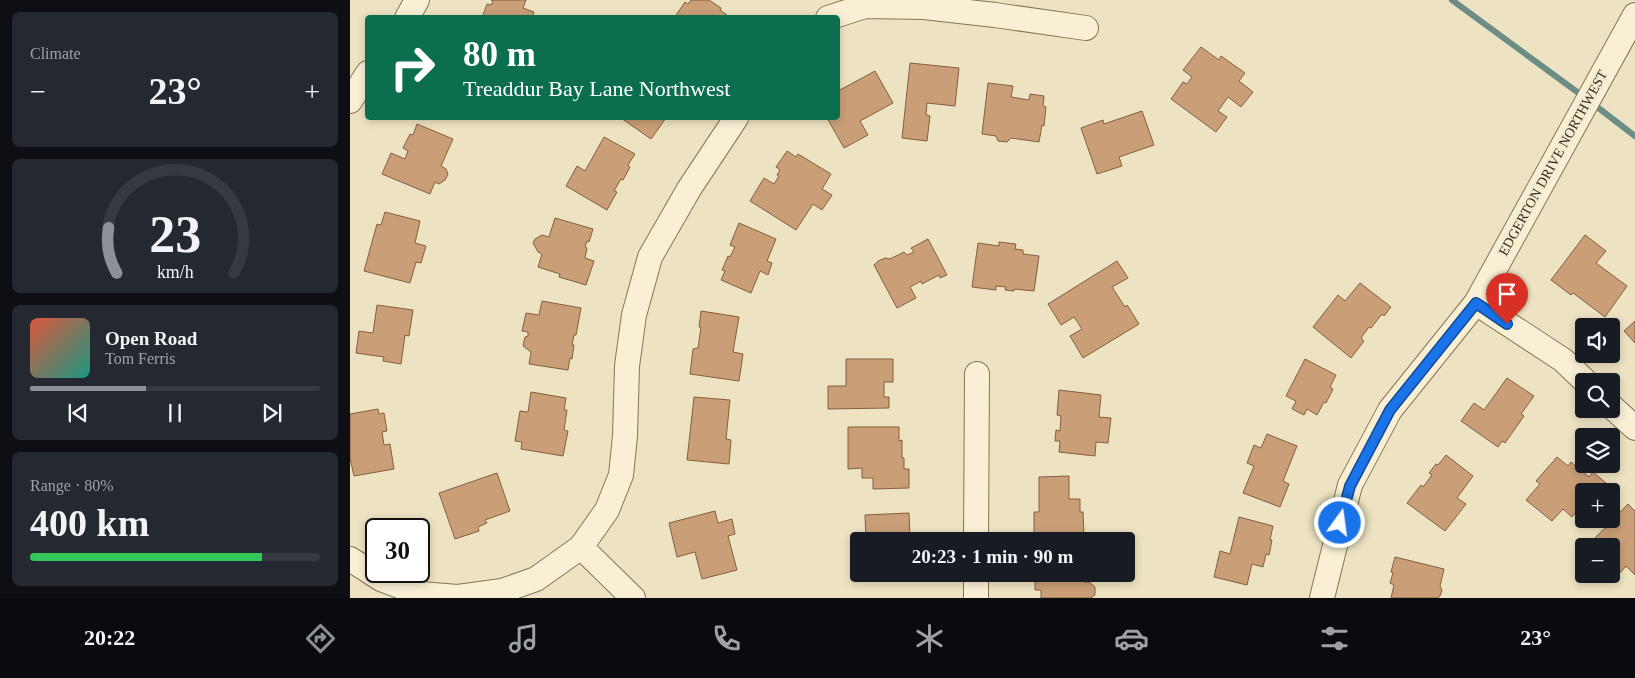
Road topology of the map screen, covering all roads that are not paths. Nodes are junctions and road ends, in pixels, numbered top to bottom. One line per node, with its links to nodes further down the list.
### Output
1 (417, 0): 2 (street)
2 (409, 15)
3 (838, 15): 5 (street)
4 (1635, 15): 9 (street, EDGERTON DRIVE NORTHWEST)
5 (1086, 28)
6 (365, 78): 7 (street)
7 (350, 101)
8 (735, 120): 15 (street)
9 (1476, 303): 10 (street); 20 (street, EDGERTON DRIVE NORTHWEST)
10 (1577, 373)
11 (977, 374): 14 (street)
12 (1620, 414): 13 (street)
13 (1635, 428)
14 (976, 532)
15 (581, 547): 16 (street); 18 (street)
16 (350, 559)
17 (976, 582): 19 (street)
18 (633, 598)
19 (976, 598)
20 (1322, 598)

